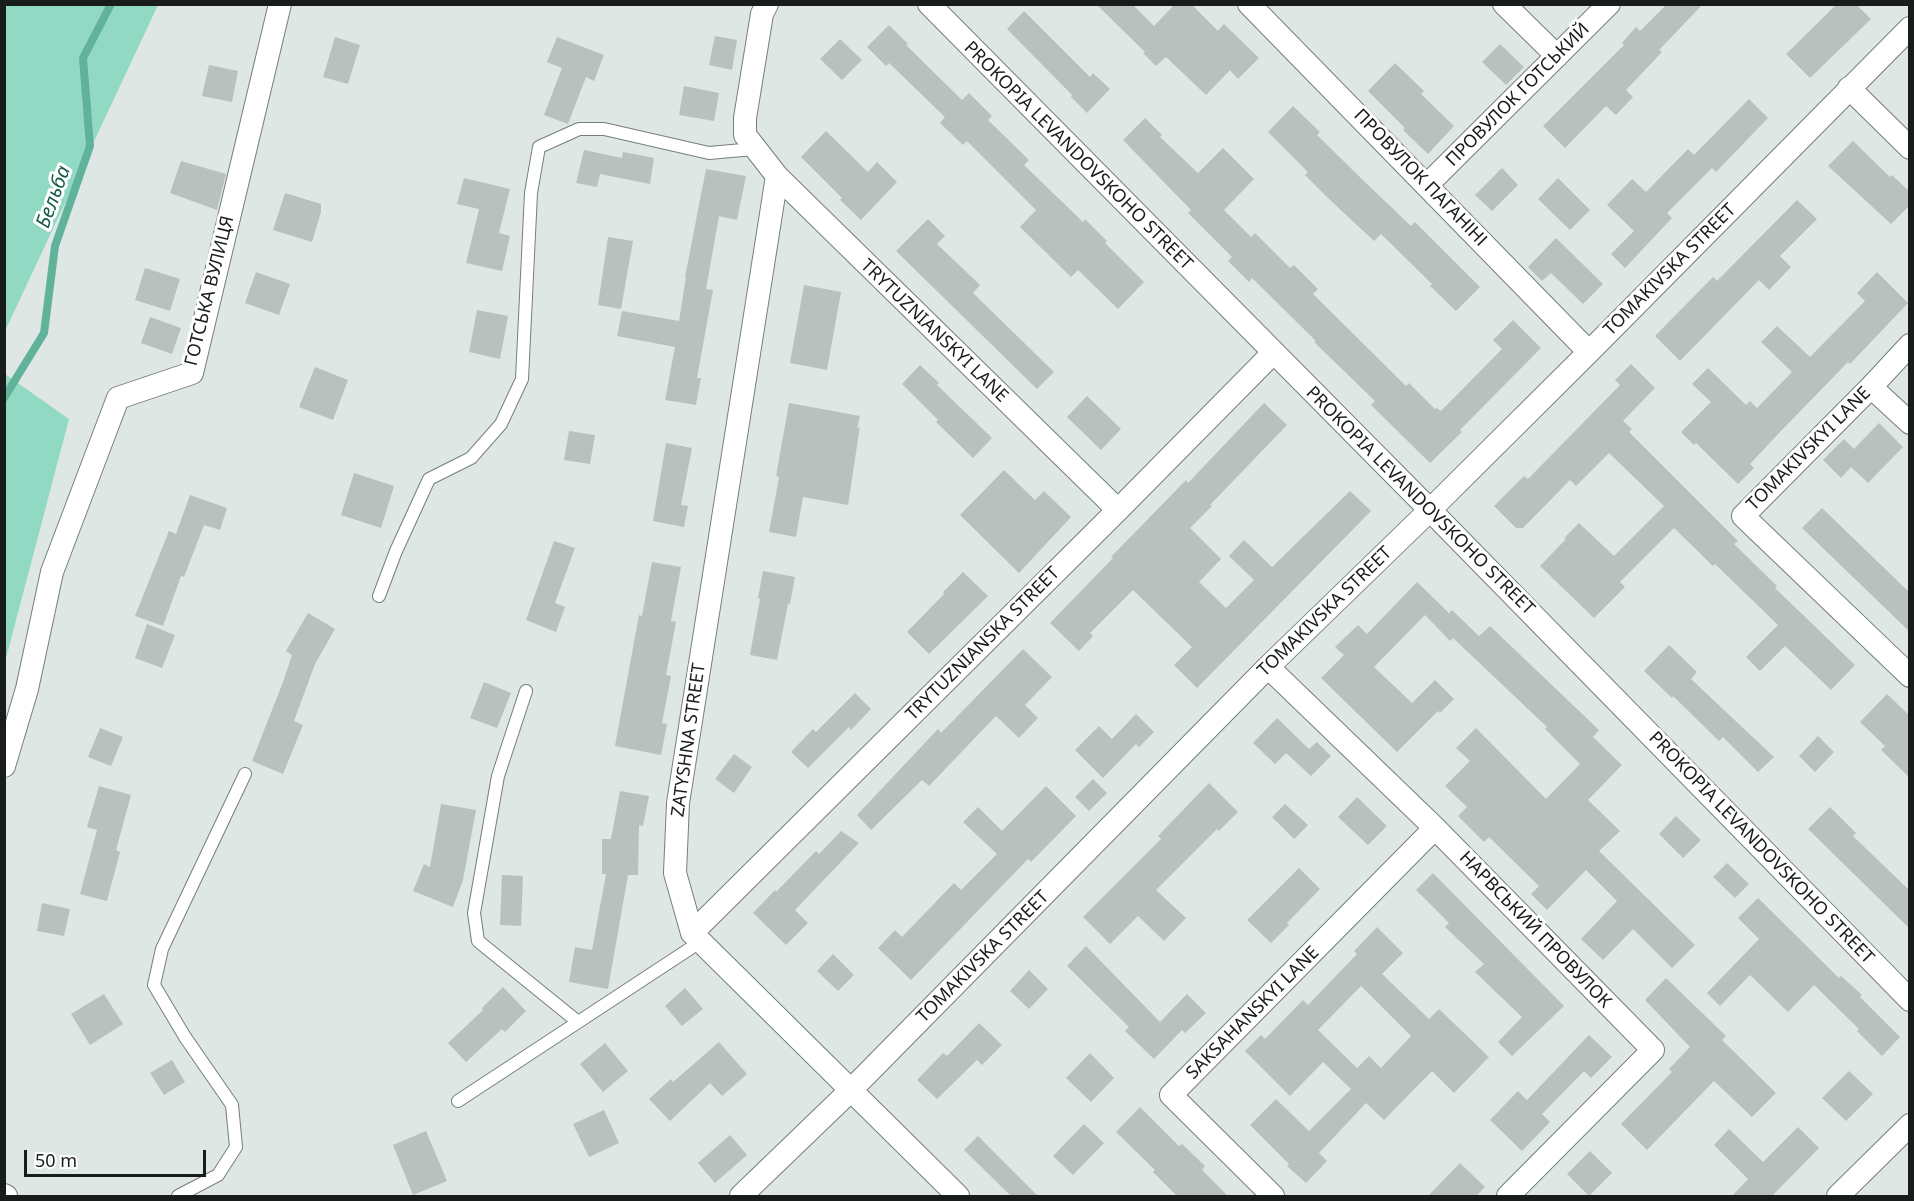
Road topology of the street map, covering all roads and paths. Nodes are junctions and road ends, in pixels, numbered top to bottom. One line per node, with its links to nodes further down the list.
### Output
1 (280, 4): 25 (street, ГОТСЬКА ВУЛИЦЯ)
2 (767, 4): 11 (street)
3 (929, 4): 16 (street, PROKOPIA LEVANDOVSKOHO STREET)
4 (1249, 4): 13 (street, ПРОВУЛОК ПАГАНІНІ)
5 (1504, 4): 8 (street)
6 (1609, 4): 8 (street, ПРОВУЛОК ГОТСЬКИЙ)
7 (1910, 28): 9 (street, TOMAKIVSKA STREET)
8 (1557, 56): 13 (street, ПРОВУЛОК ГОТСЬКИЙ)
9 (1849, 88): 10 (street); 15 (street, TOMAKIVSKA STREET)
10 (1910, 148)
11 (754, 149): 12 (street, TRYTUZNIANSKYI LANE); 21 (lane)
12 (777, 176): 19 (street, TRYTUZNIANSKYI LANE); 28 (street, ZATYSHNA STREET)
13 (1427, 185): 15 (street, ПРОВУЛОК ПАГАНІНІ)
14 (1910, 345): 17 (street, TOMAKIVSKYI LANE)
15 (1589, 352): 20 (street, TOMAKIVSKA STREET)
16 (1273, 353): 19 (street, TRYTUZNIANSKA STREET); 20 (street, PROKOPIA LEVANDOVSKOHO STREET)
17 (1871, 387): 18 (street); 23 (street, TOMAKIVSKYI LANE)
18 (1910, 423)
19 (1118, 510): 28 (street, TRYTUZNIANSKA STREET)
20 (1430, 510): 22 (street, TOMAKIVSKA STREET); 29 (street, PROKOPIA LEVANDOVSKOHO STREET)
21 (378, 596)
22 (1268, 667): 27 (street, НАРВСЬКИЙ ПРОВУЛОК); 31 (street, TOMAKIVSKA STREET)
23 (1910, 676)
24 (526, 691): 30 (lane)
25 (4, 766)
26 (245, 774): 34 (lane)
27 (1435, 828): 37 (street, SAKSAHANSKYI LANE); 38 (street, НАРВСЬКИЙ ПРОВУЛОК)
28 (696, 937): 30 (lane); 31 (street, ZATYSHNA STREET)
29 (1910, 1000)
30 (578, 1022): 32 (lane)
31 (850, 1091): 35 (street, TOMAKIVSKA STREET); 36 (street, ZATYSHNA STREET)
32 (458, 1101)
33 (1910, 1125): 39 (street)
34 (178, 1197)
35 (741, 1197)
36 (958, 1197)
37 (1273, 1197)
38 (1508, 1197)
39 (1838, 1197)

